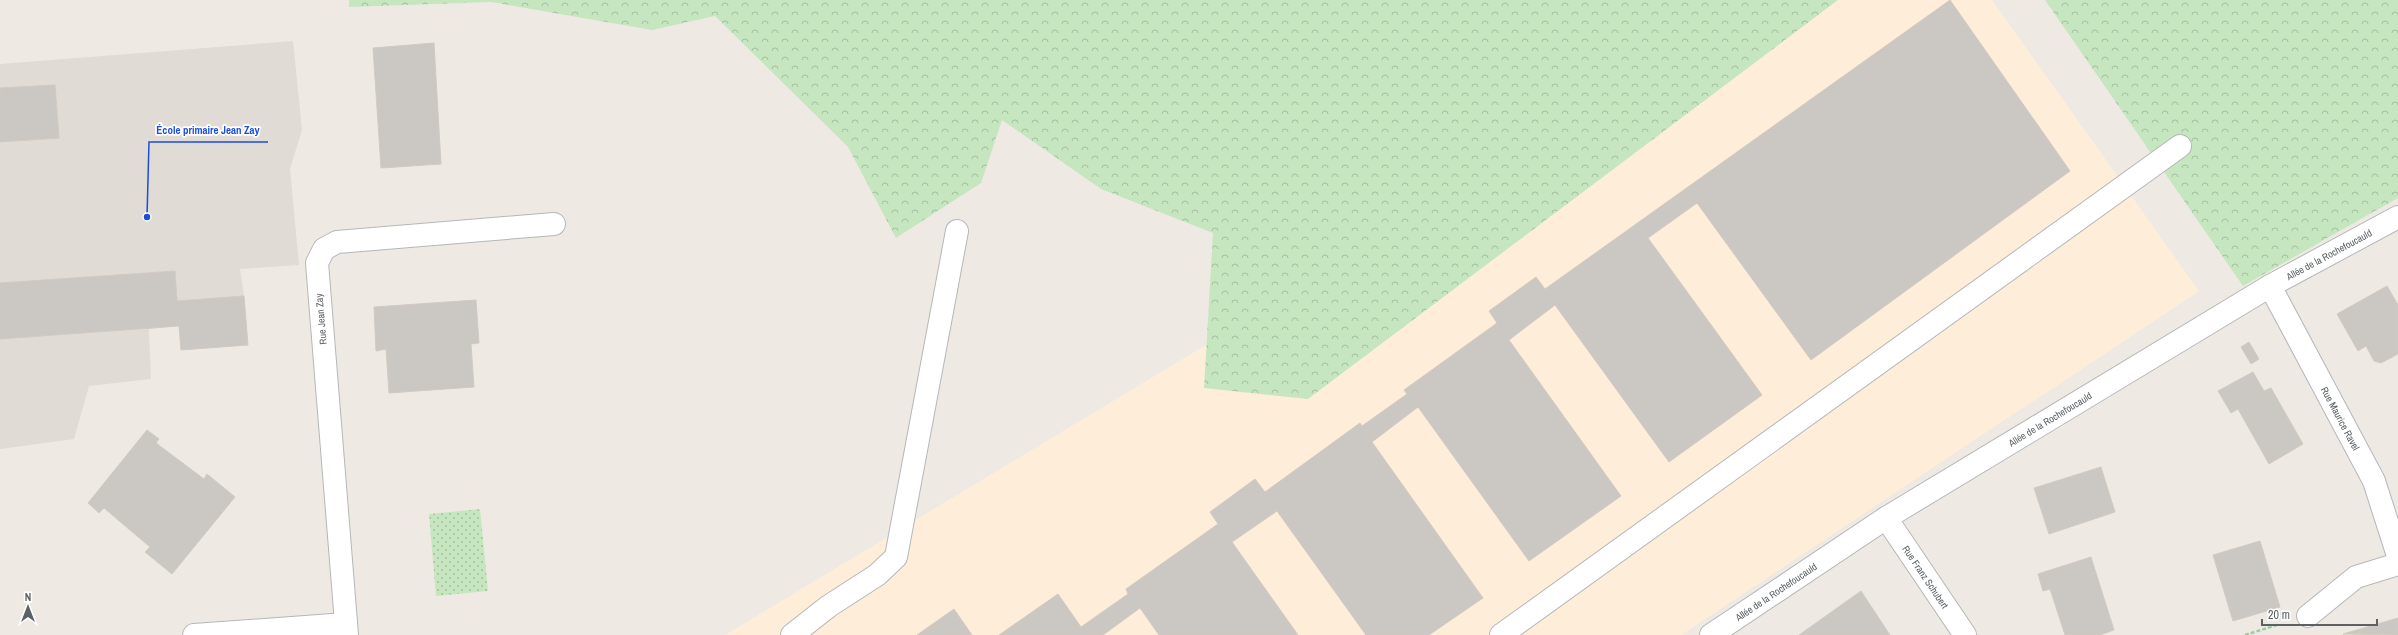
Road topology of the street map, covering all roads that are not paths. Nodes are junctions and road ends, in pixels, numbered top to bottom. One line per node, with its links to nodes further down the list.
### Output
1 (2180, 146): 13 (street)
2 (2398, 217): 5 (street, Allée de la Rochefoucauld)
3 (554, 224): 10 (street, Rue Jean Zay)
4 (957, 231): 12 (street)
5 (2270, 286): 6 (street, Allée de la Rochefoucauld); 7 (street, Rue Maurice Ravel)
6 (1886, 518): 14 (street, Allée de la Rochefoucauld); 15 (street, Rue Franz Schubert)
7 (2398, 556)
8 (2398, 564): 9 (street)
9 (2308, 616)
10 (346, 629): 11 (street, Rue Jean Zay)
11 (194, 635)
12 (792, 635)
13 (1501, 635)
14 (1711, 635)
15 (1966, 635)

